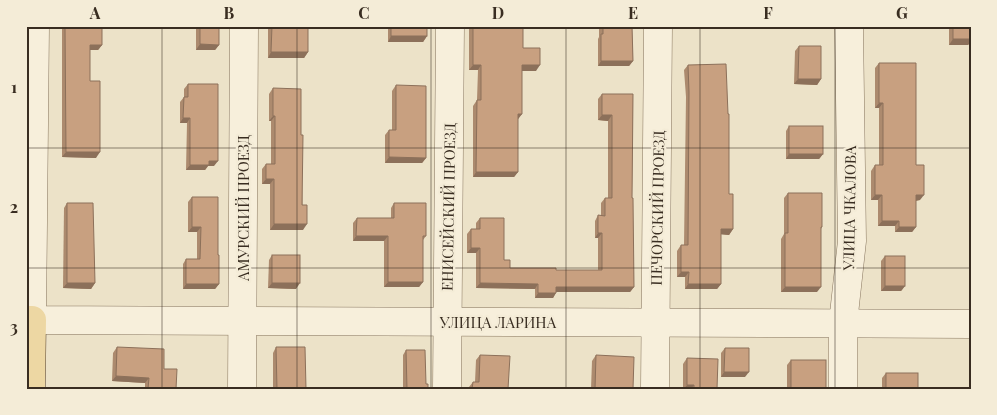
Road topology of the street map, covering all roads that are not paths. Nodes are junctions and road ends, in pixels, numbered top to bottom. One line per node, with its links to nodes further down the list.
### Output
1 (34, 26): 6 (street)
2 (244, 26): 7 (street, АМУРСКИЙ ПРОЕЗД)
3 (450, 26): 8 (street, ЕНИСЕЙСКИЙ ПРОЕЗД)
4 (658, 26): 9 (street, ПЕЧОРСКИЙ ПРОЕЗД)
5 (850, 26): 10 (street, УЛИЦА ЧКАЛОВА)
6 (29, 320): 7 (street, УЛИЦА ЛАРИНА); 12 (main road)
7 (242, 321): 8 (street, УЛИЦА ЛАРИНА); 13 (street, АМУРСКИЙ ПРОЕЗД)
8 (447, 322): 9 (street, УЛИЦА ЛАРИНА); 14 (street, ЕНИСЕЙСКИЙ ПРОЕЗД)
9 (656, 323): 10 (street, УЛИЦА ЛАРИНА); 15 (street, ПЕЧОРСКИЙ ПРОЕЗД)
10 (843, 324): 11 (street, УЛИЦА ЛАРИНА); 16 (street, УЛИЦА ЧКАЛОВА)
11 (971, 324)
12 (31, 389)
13 (242, 389)
14 (447, 389)
15 (655, 389)
16 (843, 389)

